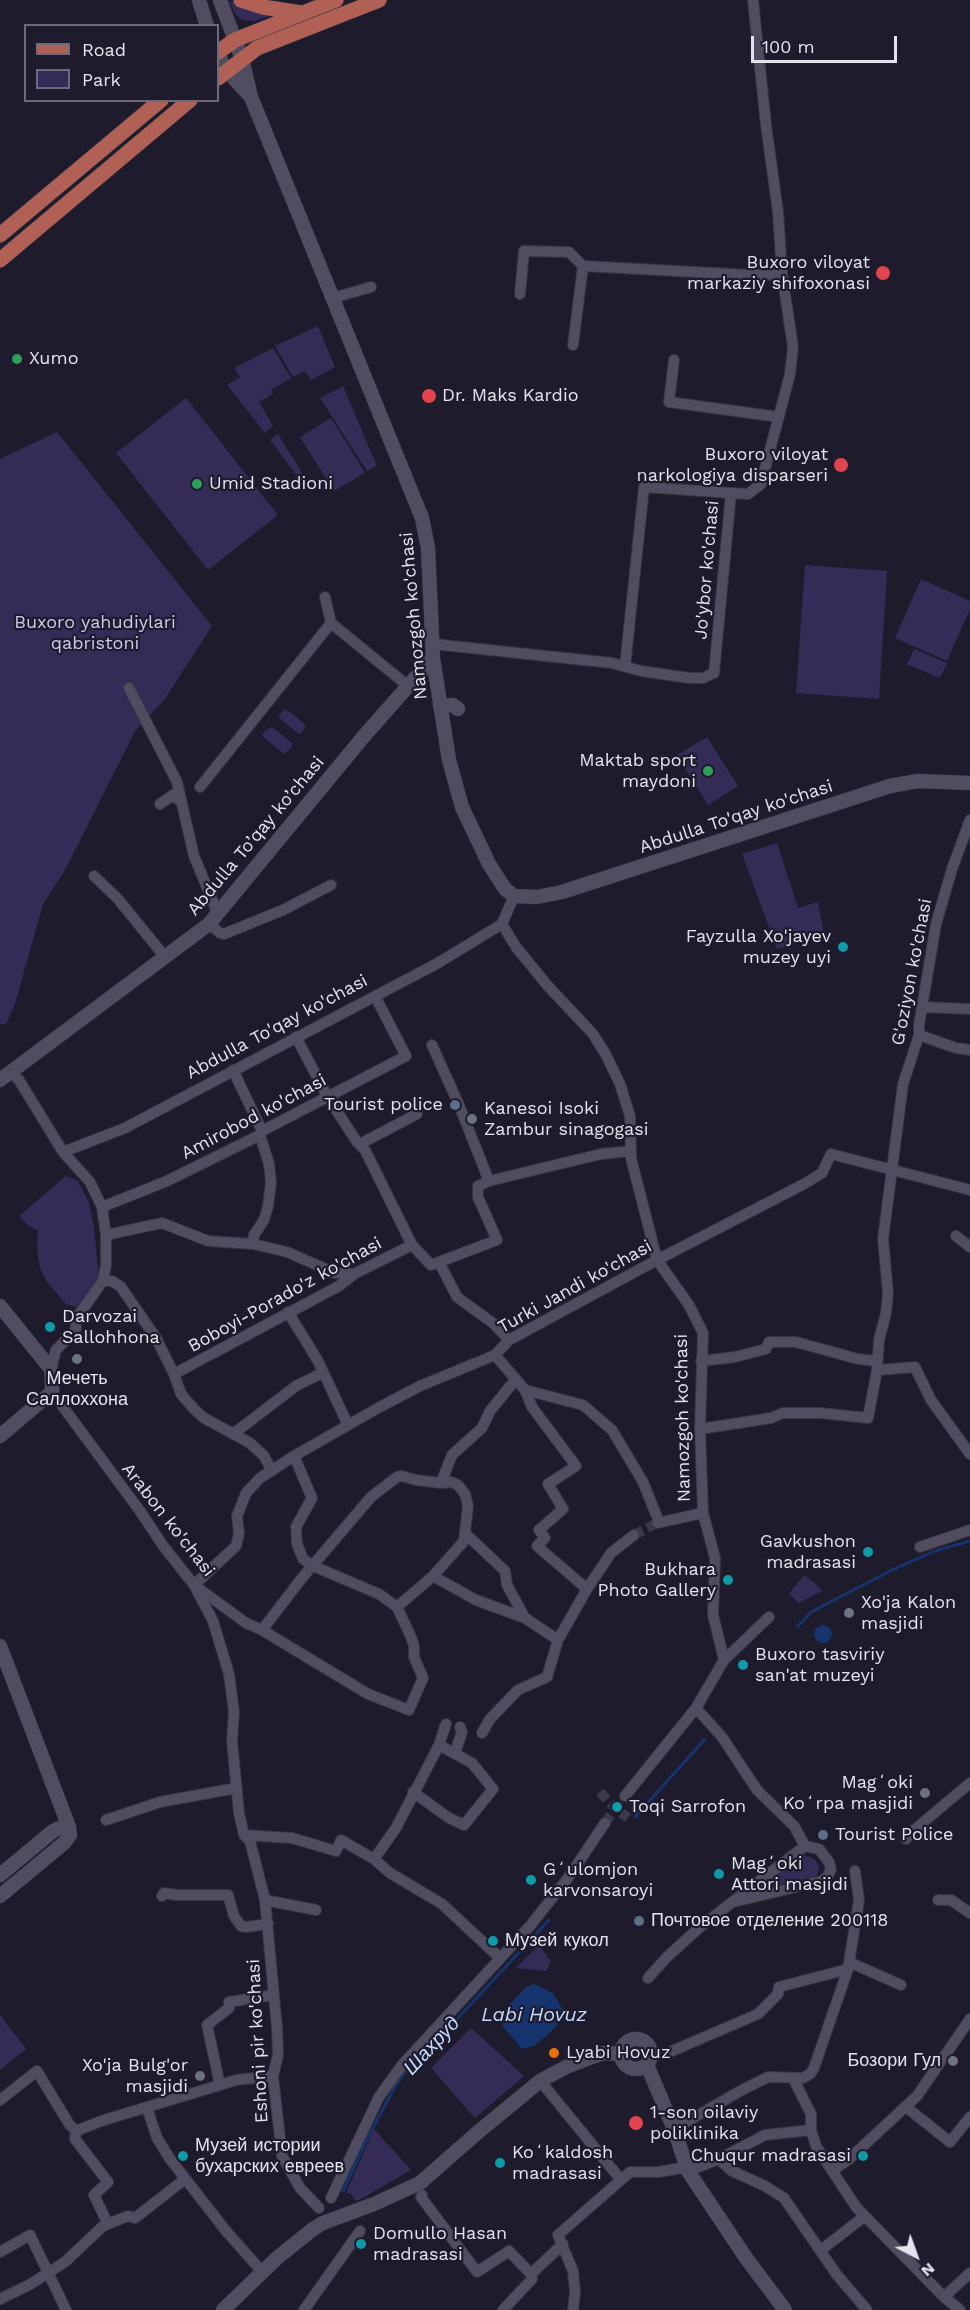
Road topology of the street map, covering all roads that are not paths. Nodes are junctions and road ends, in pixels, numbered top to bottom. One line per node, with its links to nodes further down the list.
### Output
1 (199, 0): 8 (street)
2 (220, 0): 9 (street, Namozgoh ko'chasi)
3 (241, 0): 7 (main road)
4 (336, 0): 7 (main road)
5 (379, 0): 12 (main road)
6 (753, 0): 20 (street, Jo'ybor ko'chasi)
7 (300, 13): 9 (main road)
8 (206, 24)
9 (235, 40): 10 (main road); 12 (street, Namozgoh ko'chasi)
10 (219, 52)
11 (219, 58): 13 (street, Namozgoh ko'chasi)
12 (243, 59): 13 (main road); 14 (street, Namozgoh ko'chasi)
13 (222, 74): 14 (street, Namozgoh ko'chasi)
14 (251, 97): 23 (street, Namozgoh ko'chasi)
15 (159, 102): 17 (main road)
16 (188, 102): 18 (main road)
17 (0, 235)
18 (0, 260)
19 (583, 266): 20 (street); 22 (street); 24 (street)
20 (783, 274): 26 (street, Jo'ybor ko'chasi)
21 (371, 287): 23 (street)
22 (520, 294)
23 (333, 298): 30 (street, Namozgoh ko'chasi)
24 (573, 345)
25 (674, 360): 26 (street)
26 (779, 417): 27 (street, Jo'ybor ko'chasi)
27 (731, 493): 31 (street); 31 (street, Jo'ybor ko'chasi)
28 (325, 597): 29 (street)
29 (331, 623): 32 (street); 37 (street)
30 (433, 651): 31 (street, Jo'ybor ko'chasi); 32 (street, Abdulla To’qay ko’chasi); 34 (street, Namozgoh ko'chasi)
31 (625, 666)
32 (408, 686): 44 (street, Abdulla To’qay ko’chasi)
33 (129, 688): 38 (street)
34 (440, 706): 35 (street); 43 (street, Namozgoh ko'chasi)
35 (458, 709)
36 (970, 783): 43 (street, Abdulla To'qay ko'chasi)
37 (200, 787)
38 (181, 802): 39 (street); 44 (street)
39 (160, 804)
40 (970, 819): 48 (street, G'oziyon ko'chasi)
41 (94, 876): 46 (street)
42 (332, 885): 44 (street)
43 (514, 896): 45 (street)
44 (214, 919): 46 (street, Abdulla To’qay ko’chasi)
45 (502, 924): 47 (street, Abdulla To'qay ko'chasi); 60 (street, Namozgoh ko'chasi)
46 (165, 957): 55 (street, Abdulla To’qay ko’chasi)
47 (375, 996): 51 (street, Abdulla To'qay ko'chasi); 56 (street, Amirobod ko'chasi)
48 (923, 1007): 49 (street); 50 (street, G'oziyon ko'chasi)
49 (970, 1009)
50 (919, 1035): 53 (street); 62 (street, G'oziyon ko'chasi)
51 (296, 1037): 54 (street, Abdulla To'qay ko'chasi); 56 (street)
52 (432, 1045): 63 (street)
53 (970, 1050)
54 (233, 1070): 58 (street); 61 (street, Abdulla To'qay ko'chasi)
55 (5, 1076): 61 (street)
56 (327, 1096): 58 (street, Amirobod ko'chasi); 59 (street)
57 (417, 1114): 59 (street)
58 (261, 1133): 65 (street, Amirobod ko'chasi); 68 (street)
59 (360, 1144): 69 (street)
60 (631, 1151): 63 (street); 71 (street, Namozgoh ko'chasi)
61 (63, 1152): 65 (street)
62 (892, 1170): 64 (street); 71 (street, Turki Jandi ko'chasi); 80 (street, G'oziyon ko'chasi)
63 (489, 1181): 72 (street)
64 (970, 1190)
65 (102, 1207): 66 (street)
66 (106, 1235): 68 (street); 74 (street)
67 (956, 1236): 70 (street)
68 (253, 1244): 73 (street)
69 (412, 1245): 72 (street); 73 (street, Boboyi-Porado'z ko'chasi)
70 (970, 1247)
71 (657, 1260): 77 (street, Turki Jandi ko'chasi); 79 (street, Namozgoh ko'chasi)
72 (439, 1262): 77 (street)
73 (354, 1274): 76 (street, Boboyi-Porado'z ko'chasi)
74 (103, 1281): 81 (street); 83 (street)
75 (0, 1306): 81 (street)
76 (288, 1312): 82 (street); 83 (street, Boboyi-Porado'z ko'chasi)
77 (509, 1340): 78 (street, Turki Jandi ko'chasi)
78 (495, 1355): 84 (street); 87 (street, Turki Jandi ko'chasi)
79 (701, 1361): 80 (street); 88 (street, Namozgoh ko'chasi)
80 (877, 1365): 88 (street, G'oziyon ko'chasi); 91 (street)
81 (51, 1369): 86 (street)
82 (322, 1373): 87 (street); 89 (street)
83 (174, 1374): 89 (street)
84 (516, 1379): 85 (street); 94 (street)
85 (525, 1390): 95 (street); 103 (street)
86 (52, 1392): 90 (street); 102 (street, Arabon ko'chasi)
87 (348, 1425): 92 (street, Turki Jandi ko'chasi)
88 (700, 1429): 95 (street, Namozgoh ko'chasi)
89 (234, 1434): 93 (street)
90 (0, 1436)
91 (970, 1454)
92 (294, 1456): 93 (street, Turki Jandi ko'chasi); 100 (street)
93 (272, 1471): 102 (street, Turki Jandi ko'chasi)
94 (441, 1483): 97 (street); 100 (street)
95 (703, 1513): 110 (street, Namozgoh ko'chasi)
96 (970, 1530): 99 (street)
97 (466, 1534): 101 (street); 106 (street)
98 (634, 1535): 103 (street)
99 (920, 1547)
100 (313, 1566): 104 (street); 107 (street)
101 (433, 1576): 104 (street); 106 (street)
102 (194, 1585): 107 (street, Arabon ko'chasi); 118 (street, Eshoni pir ko'chasi)
103 (587, 1589): 108 (street)
104 (397, 1607): 107 (street, Arabon ko'chasi)
105 (769, 1617): 110 (street)
106 (525, 1618): 108 (street)
107 (262, 1630)
108 (558, 1640): 114 (street)
109 (0, 1646): 123 (street)
110 (724, 1660): 111 (street)
111 (696, 1708): 120 (street); 126 (street)
112 (446, 1724): 115 (street)
113 (460, 1727): 116 (street)
114 (482, 1733)
115 (439, 1745): 116 (street); 119 (street)
116 (455, 1753): 119 (street)
117 (970, 1783): 125 (street)
118 (237, 1788): 121 (street); 124 (street, Eshoni pir ko'chasi)
119 (412, 1792): 127 (street)
120 (625, 1796)
121 (106, 1820)
122 (605, 1823): 138 (street)
123 (69, 1827): 129 (street); 130 (street)
124 (244, 1835): 127 (street); 132 (street, Eshoni pir ko'chasi)
125 (906, 1839)
126 (805, 1846): 134 (street); 134 (street)
127 (374, 1859): 138 (street)
128 (855, 1871): 139 (street)
129 (0, 1875)
130 (0, 1896)
131 (162, 1896): 137 (street)
132 (265, 1900): 135 (street); 137 (street, Eshoni pir ko'chasi)
133 (938, 1900): 136 (street)
134 (733, 1902): 140 (street)
135 (316, 1910)
136 (970, 1913)
137 (268, 1924): 142 (street, Eshoni pir ko'chasi)
138 (500, 1958): 164 (street)
139 (848, 1966): 141 (street); 144 (street); 148 (street)
140 (648, 1978)
141 (901, 1985)
142 (273, 1995): 147 (street, Eshoni pir ko'chasi); 149 (street)
143 (970, 2019): 152 (street)
144 (672, 2051)
145 (621, 2054): 146 (street); 146 (street); 179 (street)
146 (647, 2065): 155 (street)
147 (273, 2076): 149 (street); 165 (street, Eshoni pir ko'chasi)
148 (793, 2078): 155 (street); 156 (street)
149 (220, 2085): 153 (street)
150 (546, 2088): 162 (street)
151 (0, 2100): 157 (street)
152 (906, 2107): 154 (street); 159 (street)
153 (147, 2108): 157 (street); 161 (street)
154 (970, 2117)
155 (674, 2129): 160 (street)
156 (811, 2130): 158 (street); 159 (street)
157 (76, 2131): 167 (street)
158 (719, 2159): 160 (street); 170 (street)
159 (833, 2170): 166 (street)
160 (688, 2171): 162 (street); 183 (street)
161 (185, 2179): 167 (street); 172 (street)
162 (621, 2180): 169 (street)
163 (422, 2195): 175 (street)
164 (331, 2198)
165 (319, 2208)
166 (865, 2216): 170 (street); 176 (street)
167 (108, 2224): 173 (street)
168 (360, 2231): 180 (street)
169 (563, 2244): 175 (street); 182 (street)
170 (821, 2250): 184 (street)
171 (0, 2252): 173 (street)
172 (258, 2267)
173 (49, 2273): 177 (street); 178 (street)
174 (970, 2273): 176 (street)
175 (531, 2274): 181 (street)
176 (944, 2297): 185 (street)
177 (0, 2299)
178 (66, 2310)
179 (223, 2310)
180 (306, 2310)
181 (503, 2310)
182 (573, 2310)
183 (785, 2310)
184 (867, 2310)
185 (960, 2310)

